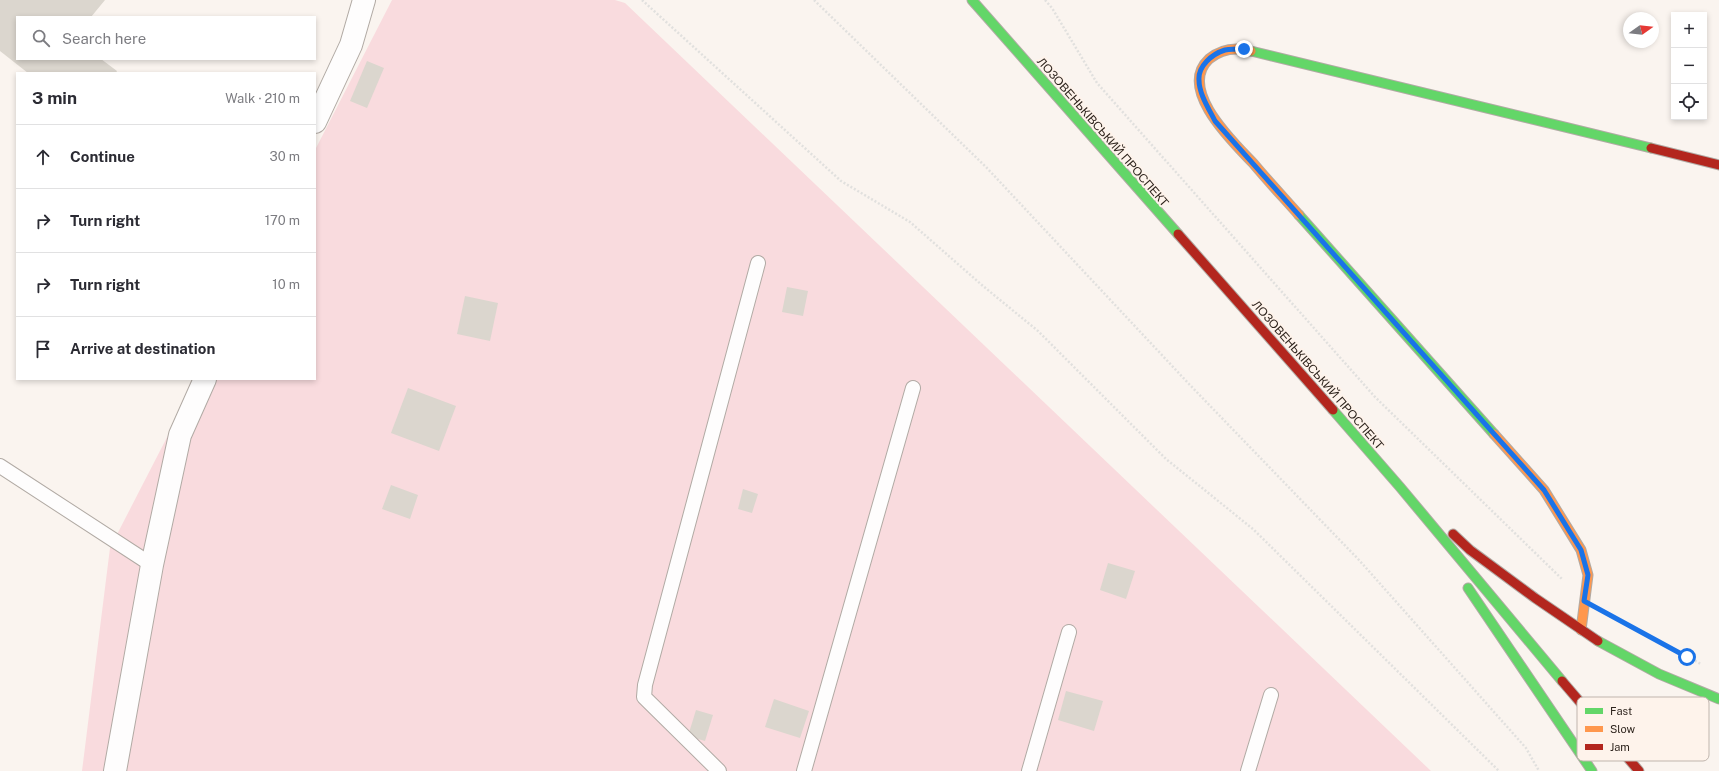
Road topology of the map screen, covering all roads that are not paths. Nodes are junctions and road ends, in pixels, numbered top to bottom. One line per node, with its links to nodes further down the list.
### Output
1 (364, 0): 3 (street)
2 (972, 0): 9 (main road, ЛОЗОВЕНЬКІВСЬКИЙ ПРОСПЕКТ)
3 (316, 120)
4 (1719, 165): 13 (main road)
5 (758, 263): 22 (lane)
6 (205, 380): 10 (street)
7 (913, 388): 23 (lane)
8 (0, 466): 10 (lane)
9 (1400, 487): 11 (main road); 13 (main road); 16 (main road, ЛОЗОВЕНЬКІВСЬКИЙ ПРОСПЕКТ)
10 (152, 565): 21 (street)
11 (1453, 566)
12 (1462, 579): 18 (main road)
13 (1581, 630): 17 (main road)
14 (1069, 632): 24 (lane)
15 (1271, 695): 25 (lane)
16 (1577, 699)
17 (1719, 699)
18 (1577, 749)
19 (1585, 761): 26 (main road)
20 (1630, 761): 27 (main road, ЛОЗОВЕНЬКІВСЬКИЙ ПРОСПЕКТ)
21 (115, 771)
22 (719, 771)
23 (804, 771)
24 (1029, 771)
25 (1248, 771)
26 (1592, 771)
27 (1639, 771)

